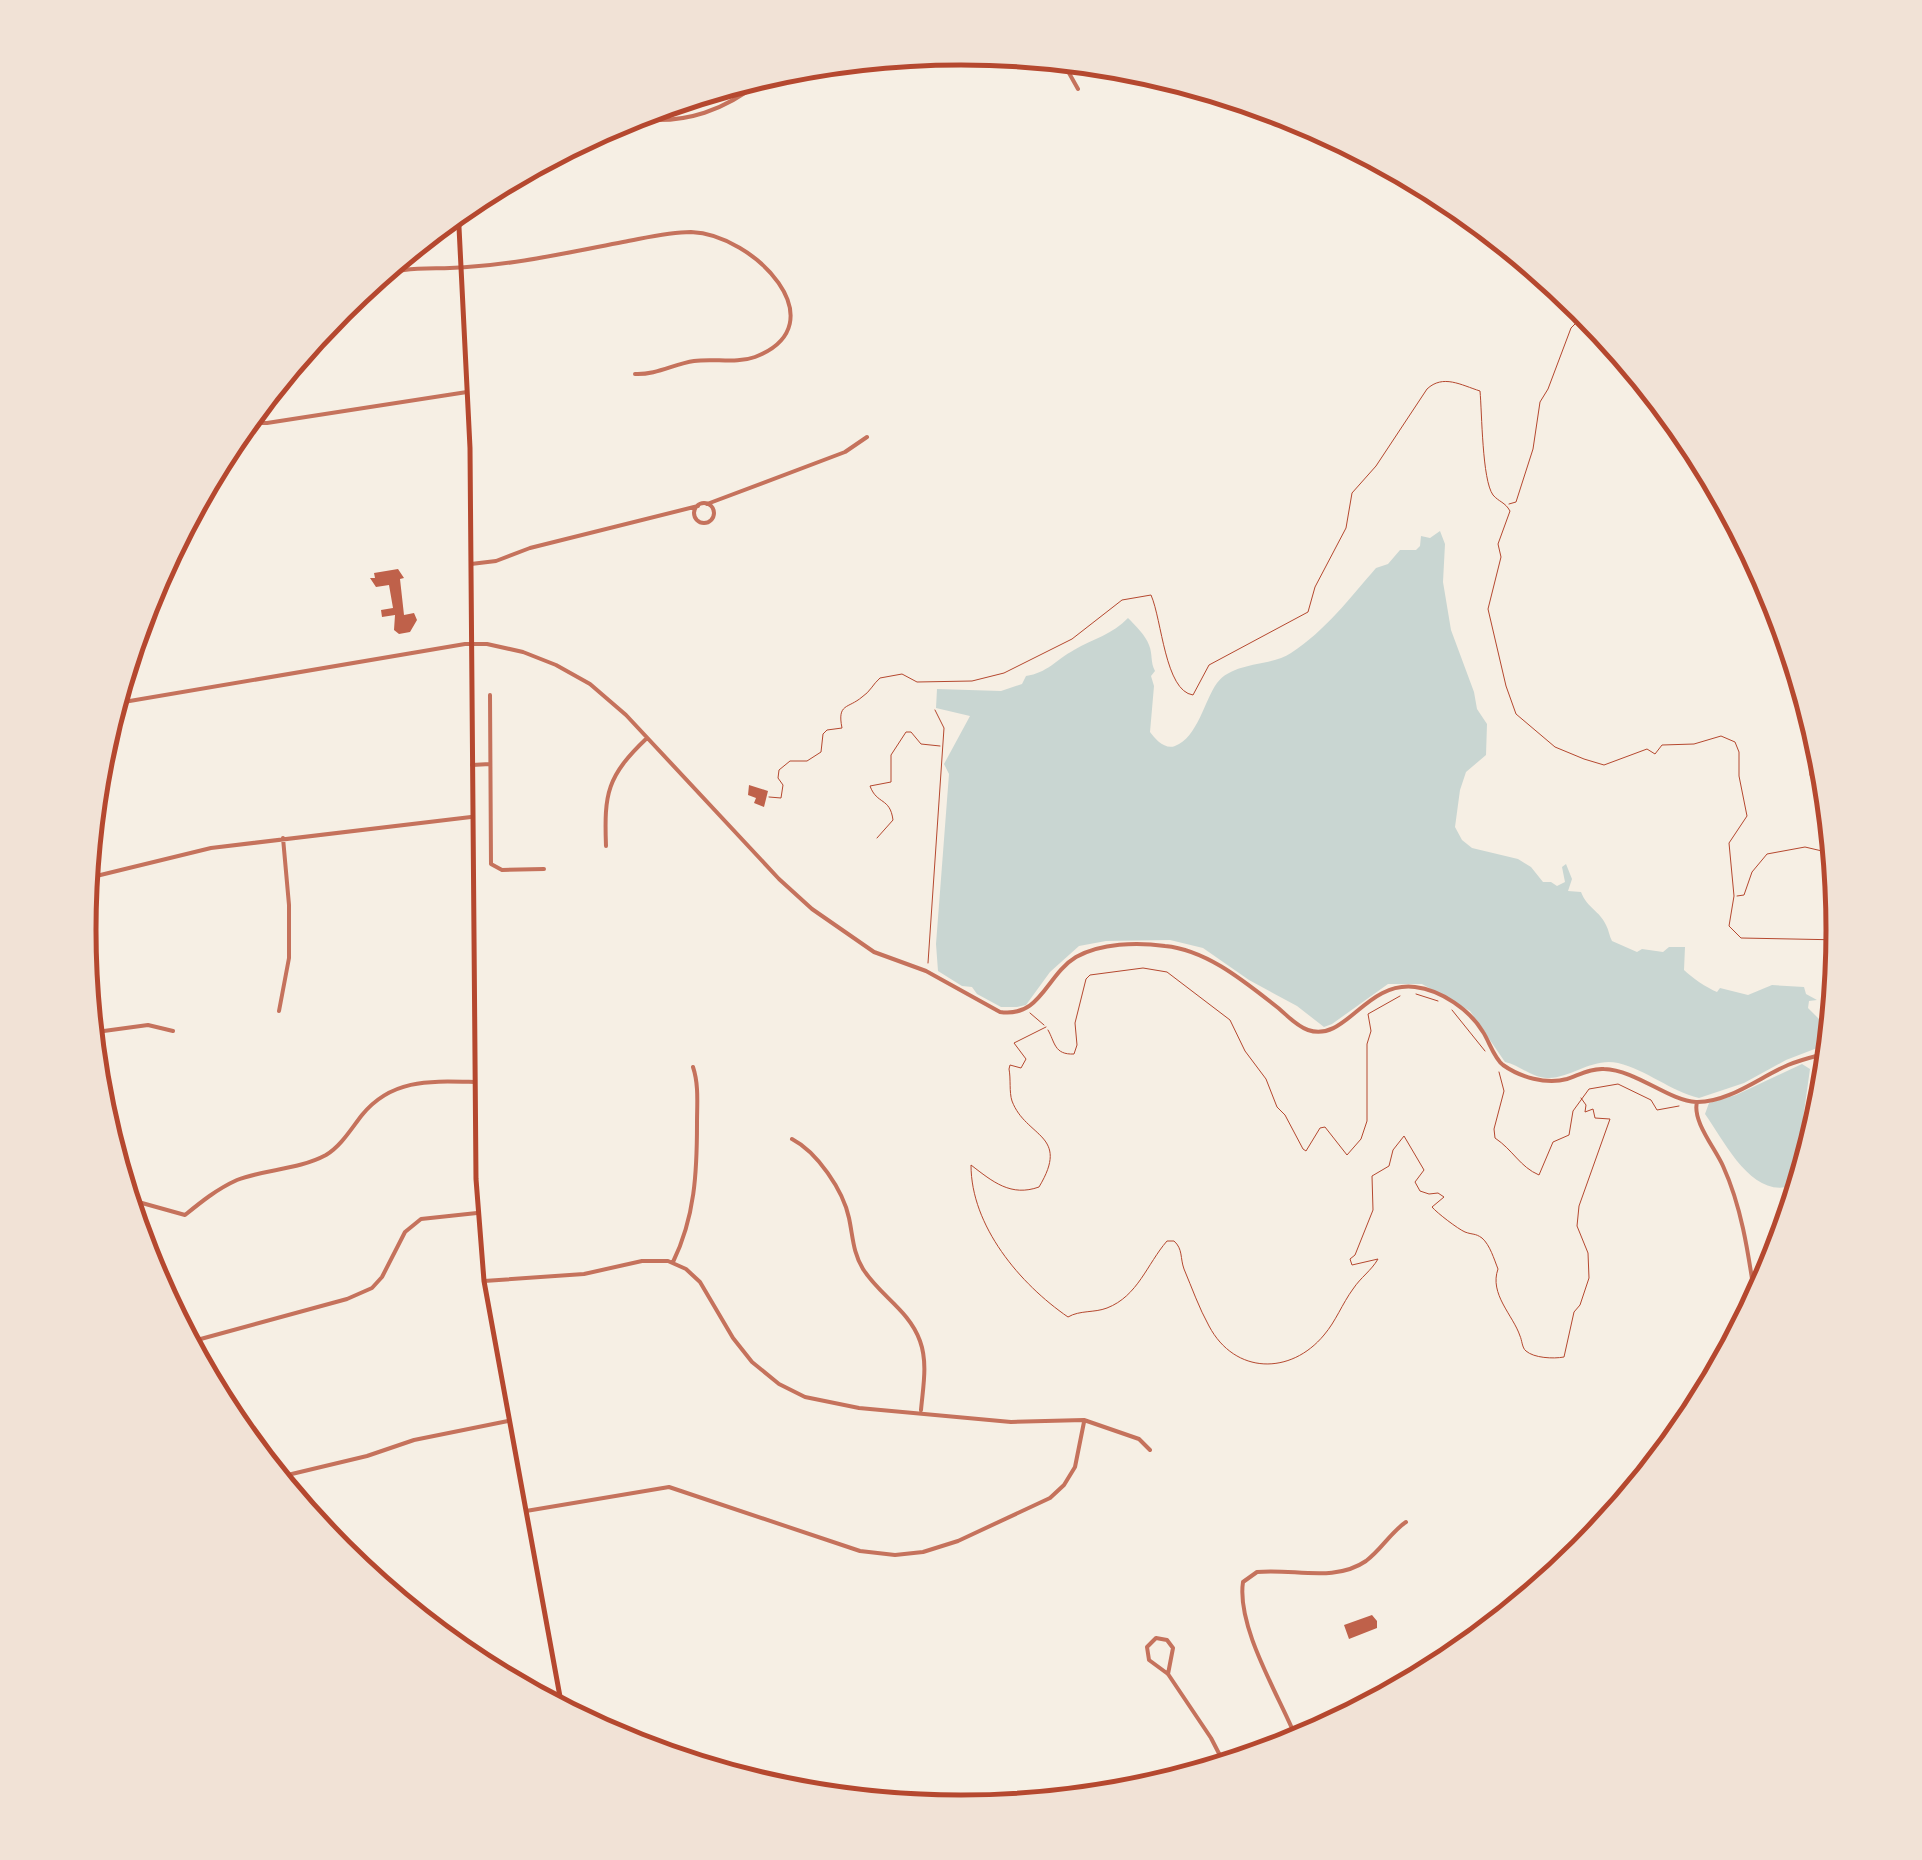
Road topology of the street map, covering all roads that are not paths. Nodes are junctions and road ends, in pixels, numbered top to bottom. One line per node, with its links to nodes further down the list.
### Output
1 (1068, 72): 2 (street)
2 (1078, 88)
3 (744, 92): 4 (street)
4 (662, 119)
5 (459, 226): 6 (main road)
6 (462, 268): 7 (street); 8 (street); 9 (main road)
7 (400, 272)
8 (636, 374)
9 (467, 392): 10 (street); 14 (main road)
10 (261, 423)
11 (866, 437): 12 (street)
12 (707, 504): 13 (street); 13 (street)
13 (698, 506): 14 (street)
14 (471, 564): 15 (main road)
15 (471, 644): 17 (street); 18 (street); 20 (main road)
16 (490, 696): 19 (street)
17 (126, 702)
18 (647, 738): 23 (street); 32 (street)
19 (490, 764): 20 (street); 24 (street)
20 (472, 765): 21 (main road)
21 (471, 817): 22 (street); 31 (main road)
22 (283, 838): 25 (street); 26 (street)
23 (606, 846)
24 (544, 869)
25 (98, 876)
26 (279, 1011)
27 (102, 1031): 28 (street)
28 (173, 1031)
29 (1817, 1056): 32 (street)
30 (693, 1067): 36 (street)
31 (476, 1082): 34 (street); 35 (main road)
32 (1694, 1101): 37 (street)
33 (792, 1139): 40 (street)
34 (140, 1203)
35 (478, 1213): 38 (main road); 39 (street)
36 (674, 1262): 38 (street); 40 (street)
37 (1751, 1280)
38 (484, 1281): 42 (main road)
39 (199, 1339)
40 (921, 1412): 41 (street)
41 (1084, 1420): 43 (street); 45 (street)
42 (510, 1421): 44 (street); 45 (main road)
43 (1150, 1450)
44 (291, 1476)
45 (526, 1511): 48 (main road)
46 (1406, 1522): 49 (street)
47 (1168, 1674): 47 (street); 50 (street)
48 (560, 1696)
49 (1292, 1729)
50 (1220, 1755)

